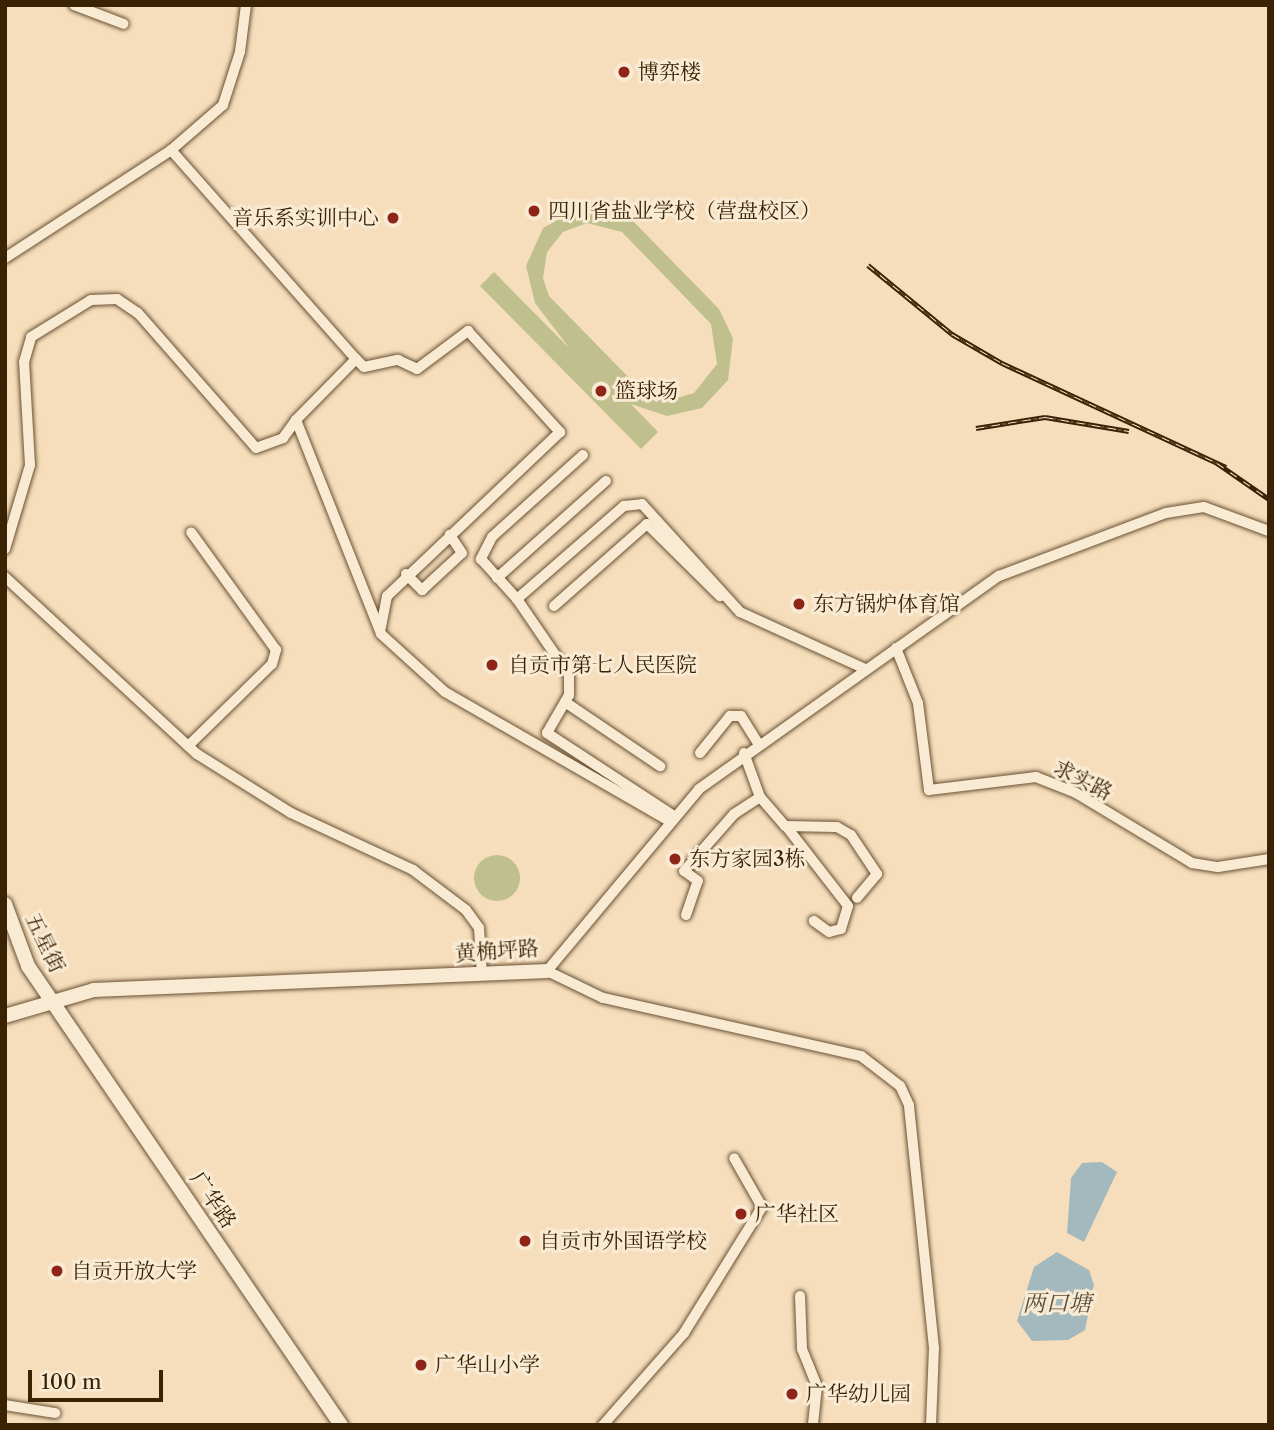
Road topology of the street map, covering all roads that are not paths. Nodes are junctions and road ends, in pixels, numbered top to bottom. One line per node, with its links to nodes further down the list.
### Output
1 (74, 5): 3 (street)
2 (246, 5): 4 (street)
3 (124, 24)
4 (171, 150): 5 (street); 6 (street)
5 (5, 258)
6 (356, 359): 7 (street); 12 (street)
7 (296, 420): 13 (street); 20 (street)
8 (583, 455): 16 (street)
9 (606, 481): 16 (street)
10 (1269, 531): 21 (street, 黄桷坪路)
11 (191, 532): 25 (street)
12 (450, 535): 14 (street); 14 (street)
13 (5, 549)
14 (407, 574): 20 (street)
15 (5, 578): 25 (street)
16 (498, 578): 17 (street)
17 (517, 599): 18 (street); 23 (street)
18 (730, 603): 19 (street); 22 (street)
19 (554, 606)
20 (382, 634): 30 (street)
21 (896, 648): 22 (street, 黄桷坪路); 32 (street, 求实路)
22 (865, 669): 24 (street, 黄桷坪路)
23 (565, 702): 28 (street); 30 (street)
24 (758, 743): 26 (street, 黄桷坪路); 27 (street)
25 (188, 746): 38 (street)
26 (744, 752): 29 (street); 30 (street, 黄桷坪路)
27 (700, 753)
28 (660, 766)
29 (760, 797): 31 (street); 35 (street)
30 (672, 818): 37 (street, 黄桷坪路)
31 (785, 826): 33 (street); 36 (street)
32 (1269, 859)
33 (857, 898)
34 (5, 904): 39 (main road, 五星街)
35 (686, 915)
36 (814, 921)
37 (547, 971): 38 (main road, 黄桷坪路); 48 (street)
38 (482, 974): 39 (main road, 黄桷坪路)
39 (50, 998): 40 (main road, 黄桷坪路); 45 (main road, 广华路)
40 (5, 1016)
41 (734, 1158): 46 (street)
42 (800, 1296): 47 (street)
43 (5, 1405): 44 (street)
44 (55, 1413)
45 (341, 1425)
46 (603, 1425)
47 (813, 1425)
48 (931, 1425)

